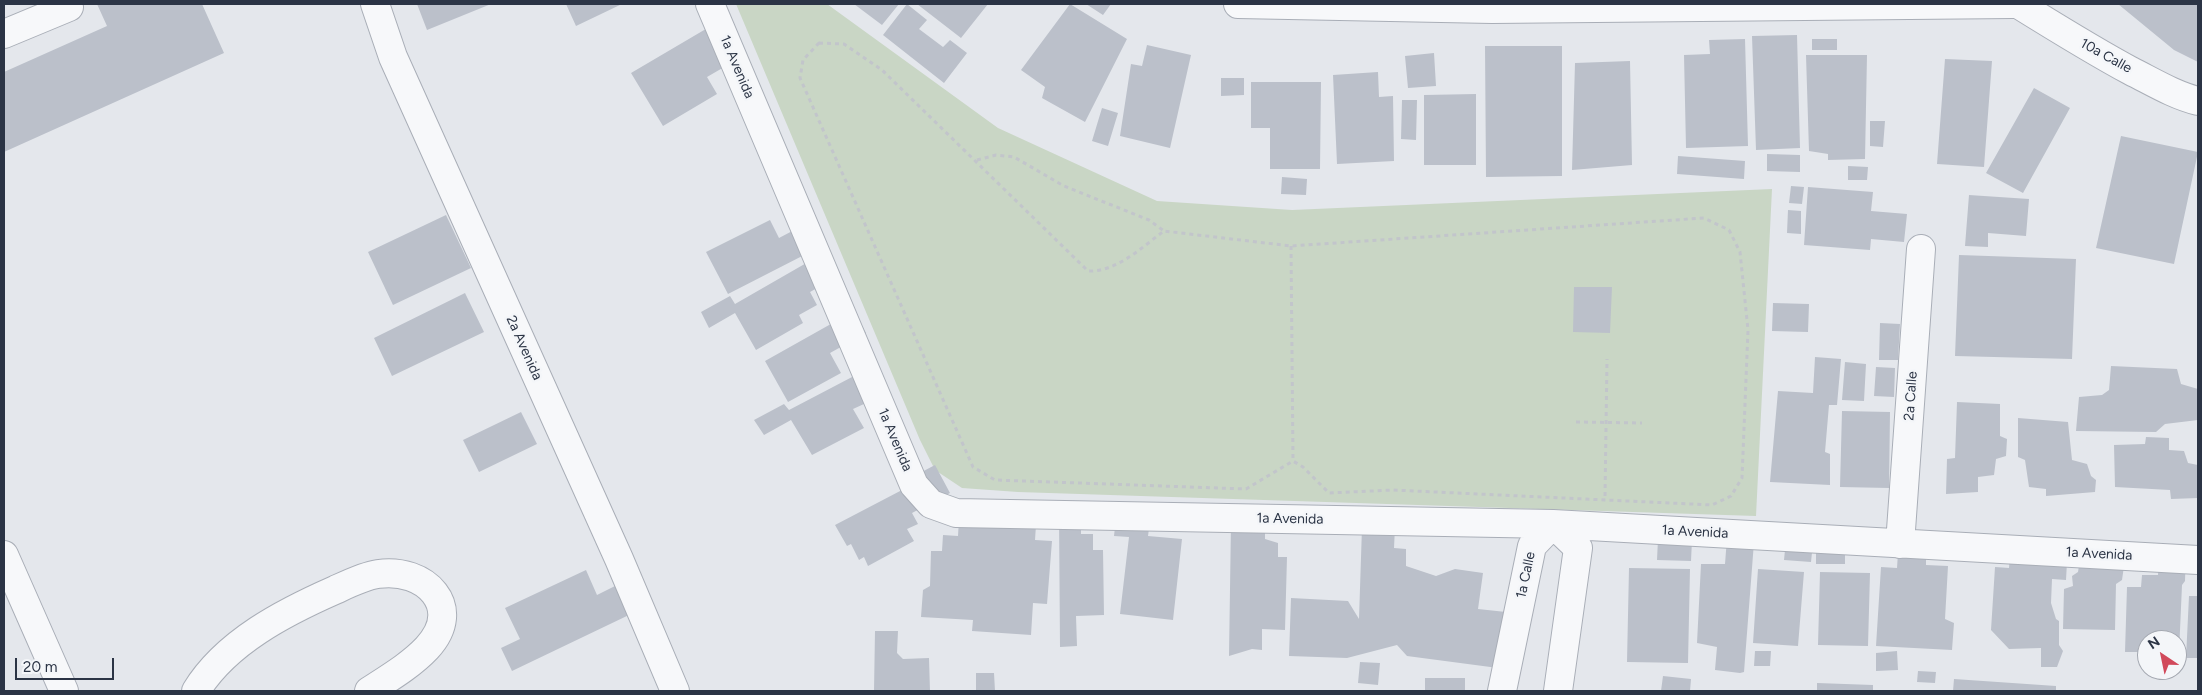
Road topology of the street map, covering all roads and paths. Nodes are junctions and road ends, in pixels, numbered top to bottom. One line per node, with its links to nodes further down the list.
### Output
1 (375, 4): 27 (street, 2a Avenida)
2 (710, 4): 20 (street, 1a Avenida)
3 (1238, 4): 6 (street)
4 (2014, 4): 6 (street)
5 (2018, 4): 9 (street, 10a Calle)
6 (1492, 6)
7 (69, 7): 8 (street)
8 (4, 34)
9 (2198, 101)
10 (976, 160): 11 (path); 11 (path); 18 (path)
11 (1164, 231): 12 (path)
12 (1291, 246): 19 (path); 19 (path)
13 (1921, 249): 21 (street, 2a Calle)
14 (1607, 359): 16 (path)
15 (1576, 422): 16 (path)
16 (1606, 422): 17 (path); 19 (path)
17 (1642, 423)
18 (995, 480)
19 (1605, 500)
20 (1552, 524): 21 (street, 1a Avenida); 28 (street, 1a Calle); 29 (street)
21 (1900, 544): 23 (street, 1a Avenida)
22 (4, 555): 24 (street)
23 (2198, 560)
24 (64, 691)
25 (196, 691): 26 (street)
26 (369, 691)
27 (674, 691)
28 (1502, 691)
29 (1558, 691)

